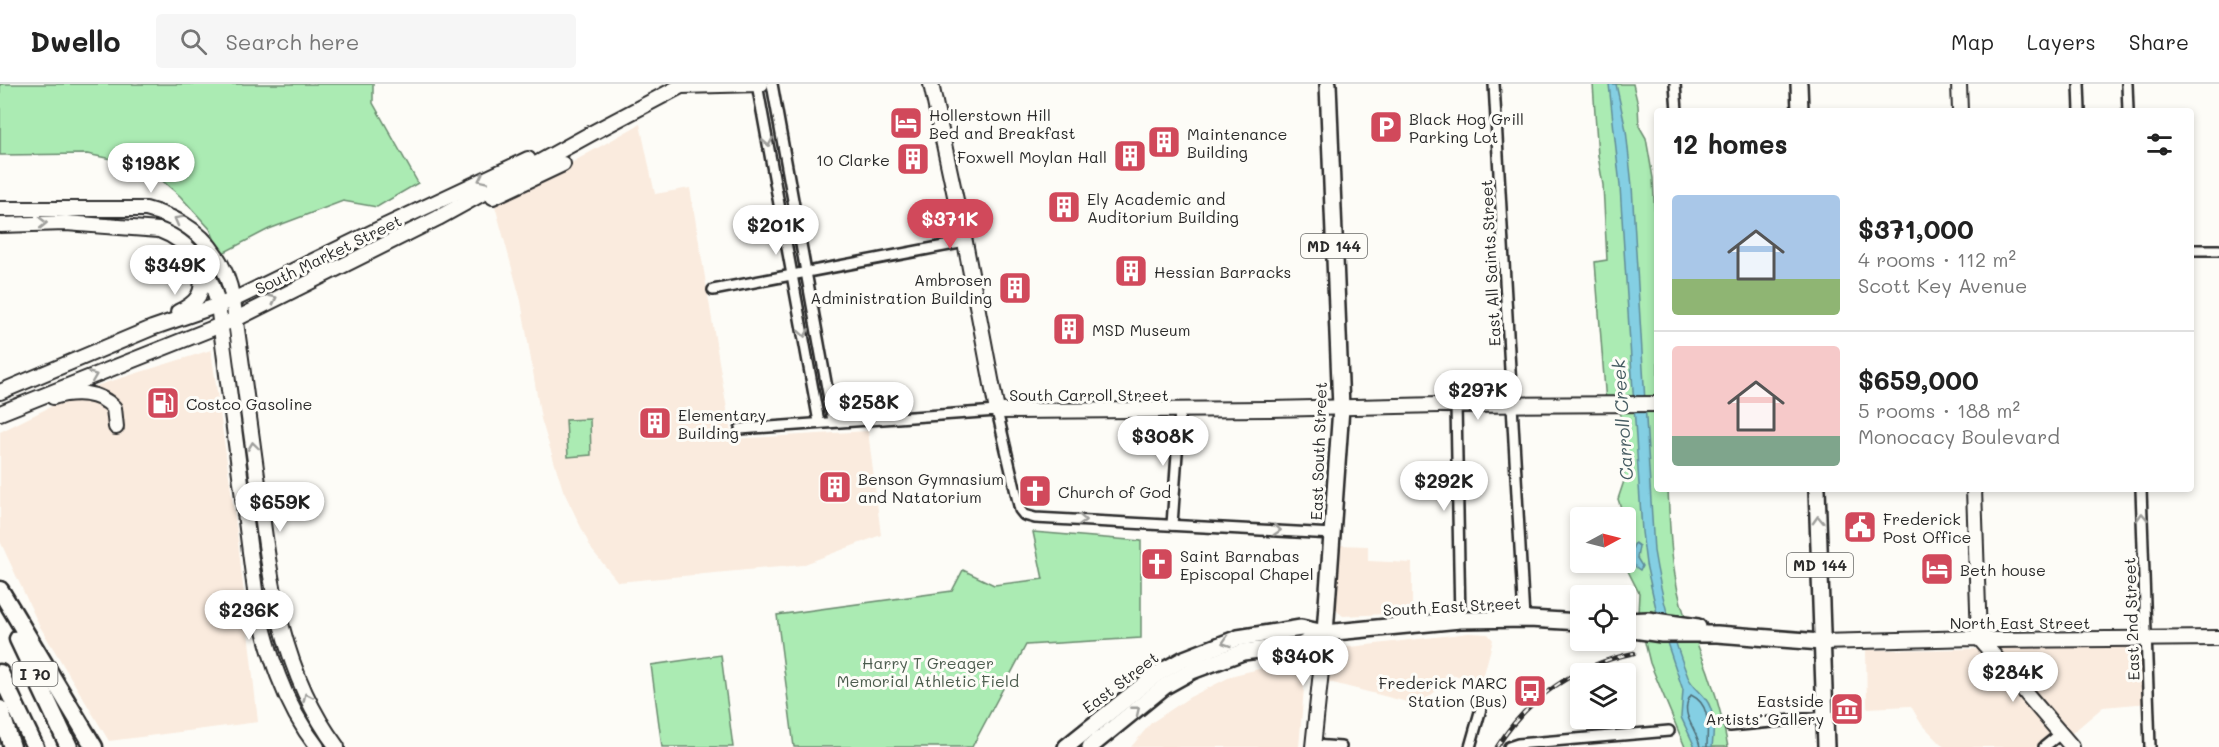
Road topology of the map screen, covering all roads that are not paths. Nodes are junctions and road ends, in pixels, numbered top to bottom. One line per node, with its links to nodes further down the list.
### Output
1 (759, 84): 11 (main road, South Market Street); 27 (street, one-way to 27)
2 (772, 84): 26 (street)
3 (931, 84): 22 (main road)
4 (1328, 84): 38 (main road, East South Street / MD 144)
5 (1494, 84): 37 (street, East All Saints Street)
6 (1675, 84): 12 (street)
7 (1799, 84): 13 (main road)
8 (1959, 84): 14 (main road)
9 (2079, 84): 15 (street)
10 (2127, 84): 16 (street)
11 (680, 85): 17 (main road, South Market Street)
12 (1677, 108)
13 (1800, 108)
14 (1960, 108)
15 (2080, 108)
16 (2128, 108)
17 (594, 132): 20 (main road, South Market Street); 29 (main road, South Market Street, one-way to 29)
18 (563, 164): 20 (main road)
19 (0, 209): 29 (main road, one-way to 19)
20 (438, 218): 31 (main road, South Market Street, one-way to 20)
21 (0, 225): 25 (main road, one-way to 25)
22 (965, 243): 26 (street); 40 (main road)
23 (2194, 250): 24 (street)
24 (2219, 250)
25 (201, 262): 30 (main road); 33 (main road)
26 (806, 272): 27 (street); 42 (street)
27 (793, 274): 28 (street); 43 (street, one-way to 43)
28 (713, 290)
29 (233, 300): 30 (main road, South Market Street); 31 (main road)
30 (218, 305): 32 (main road); 33 (main road, South Market Street)
31 (236, 319): 32 (main road, South Market Street); 52 (main road, one-way to 31)
32 (221, 325): 41 (main road, South Market Street, one-way to 32); 49 (main road)
33 (152, 328): 34 (main road, South Market Street)
34 (0, 392)
35 (1654, 404): 37 (main road, South Carroll Street)
36 (1446, 405): 37 (main road, South Carroll Street); 38 (main road, South Carroll Street); 56 (street)
37 (1513, 405): 55 (street, East All Saints Street)
38 (1341, 408): 39 (main road, South Carroll Street); 51 (main road, East South Street / MD 144)
39 (1180, 410): 40 (main road, South Carroll Street); 50 (street)
40 (997, 411): 42 (street, South Carroll Street); 50 (street, one-way to 50)
41 (3, 412): 44 (main road)
42 (833, 421): 43 (street, South Carroll Street)
43 (819, 422): 45 (street, South Carroll Street)
44 (116, 427)
45 (740, 429)
46 (1817, 492): 65 (main road, MD 144, one-way to 46)
47 (1974, 492): 62 (main road)
48 (2141, 492): 63 (street, East 2nd Street, one-way to 48)
49 (244, 511): 52 (main road); 79 (main road)
50 (1172, 525): 51 (street, one-way to 51)
51 (1333, 534): 61 (main road, East South Street / MD 144)
52 (266, 546): 80 (main road, one-way to 52)
53 (0, 590): 78 (highway)
54 (0, 601): 77 (highway, I 70)
55 (1524, 619): 56 (main road, South East Street); 57 (main road, South East Street)
56 (1460, 620): 61 (main road, South East Street)
57 (1570, 621)
58 (1636, 623): 59 (main road)
59 (1668, 628): 60 (main road); 65 (main road)
60 (1636, 629)
61 (1325, 633): 74 (main road, East South Street / MD 144); 81 (main road, East Street, one-way to 81); 82 (main road, East Street, one-way to 61)
62 (1979, 638): 63 (main road, North East Street); 65 (main road, North East Street); 72 (main road)
63 (2146, 638): 64 (main road, North East Street); 89 (street, East 2nd Street)
64 (2219, 638)
65 (1821, 642): 69 (main road, MD 144)
66 (0, 674): 76 (highway, I 70)
67 (1482, 705): 84 (street)
68 (0, 709): 75 (highway)
69 (1825, 717): 70 (street); 86 (main road, MD 144)
70 (1730, 726)
71 (1669, 731): 73 (street)
72 (2060, 734): 87 (street); 88 (main road)
73 (1560, 744): 85 (street)
74 (1313, 746): 83 (street)
75 (12, 747)
76 (35, 747)
77 (69, 747)
78 (94, 747)
79 (317, 747)
80 (336, 747)
81 (1066, 747)
82 (1090, 747)
83 (1341, 747)
84 (1470, 747)
85 (1509, 747)
86 (1826, 747)
87 (2044, 747)
88 (2072, 747)
89 (2150, 747)

